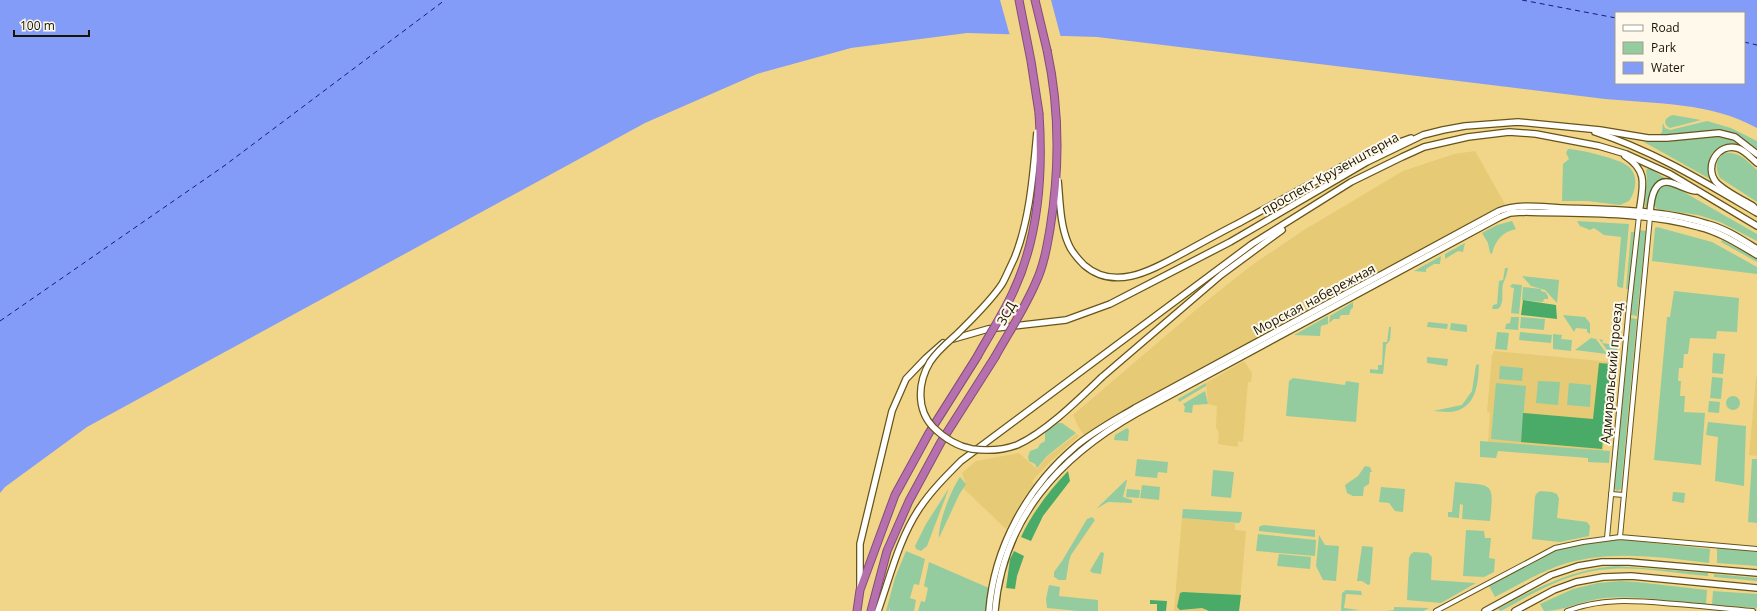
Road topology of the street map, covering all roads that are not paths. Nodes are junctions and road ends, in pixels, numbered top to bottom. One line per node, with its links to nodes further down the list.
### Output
1 (1018, 0): 3 (highway, ЗСД)
2 (1035, 0): 9 (highway, ЗСД, bridge)
3 (1039, 114): 13 (main road, bridge); 25 (highway, ЗСД, bridge)
4 (1588, 129): 5 (main road, проспект Крузенштерна); 7 (main road); 11 (main road)
5 (1423, 135): 9 (main road, bridge); 25 (main road, проспект Крузенштерна)
6 (1614, 150): 10 (main road); 12 (main road); 13 (main road, проспект Крузенштерна)
7 (1757, 154)
8 (1757, 163): 11 (main road)
9 (1057, 168): 27 (highway, ЗСД, bridge)
10 (1700, 192): 14 (main road); 15 (main road)
11 (1757, 212)
12 (1639, 214): 14 (main road, Морская набережная); 18 (street, Адмиральский проезд); 29 (main road, Морская набережная); 30 (main road, Морская набережная)
13 (1301, 215): 28 (main road, проспект Крузенштерна)
14 (1650, 215): 16 (main road, Морская набережная); 17 (main road, Морская набережная); 19 (street, Адмиральский проезд)
15 (1757, 226)
16 (1757, 249)
17 (1757, 254)
18 (1611, 494): 19 (street); 21 (street, Адмиральский проезд)
19 (1624, 495): 20 (street, Адмиральский проезд)
20 (1620, 537): 21 (street); 22 (street)
21 (1607, 538): 31 (street)
22 (1757, 549)
23 (1757, 573): 32 (main road)
24 (1757, 588): 33 (main road)
25 (860, 590): 26 (highway, ЗСД)
26 (857, 611)
27 (871, 611)
28 (878, 611)
29 (989, 611)
30 (995, 611)
31 (1436, 611)
32 (1485, 611)
33 (1515, 611)
34 (1567, 611): 35 (street)
35 (1753, 611)

